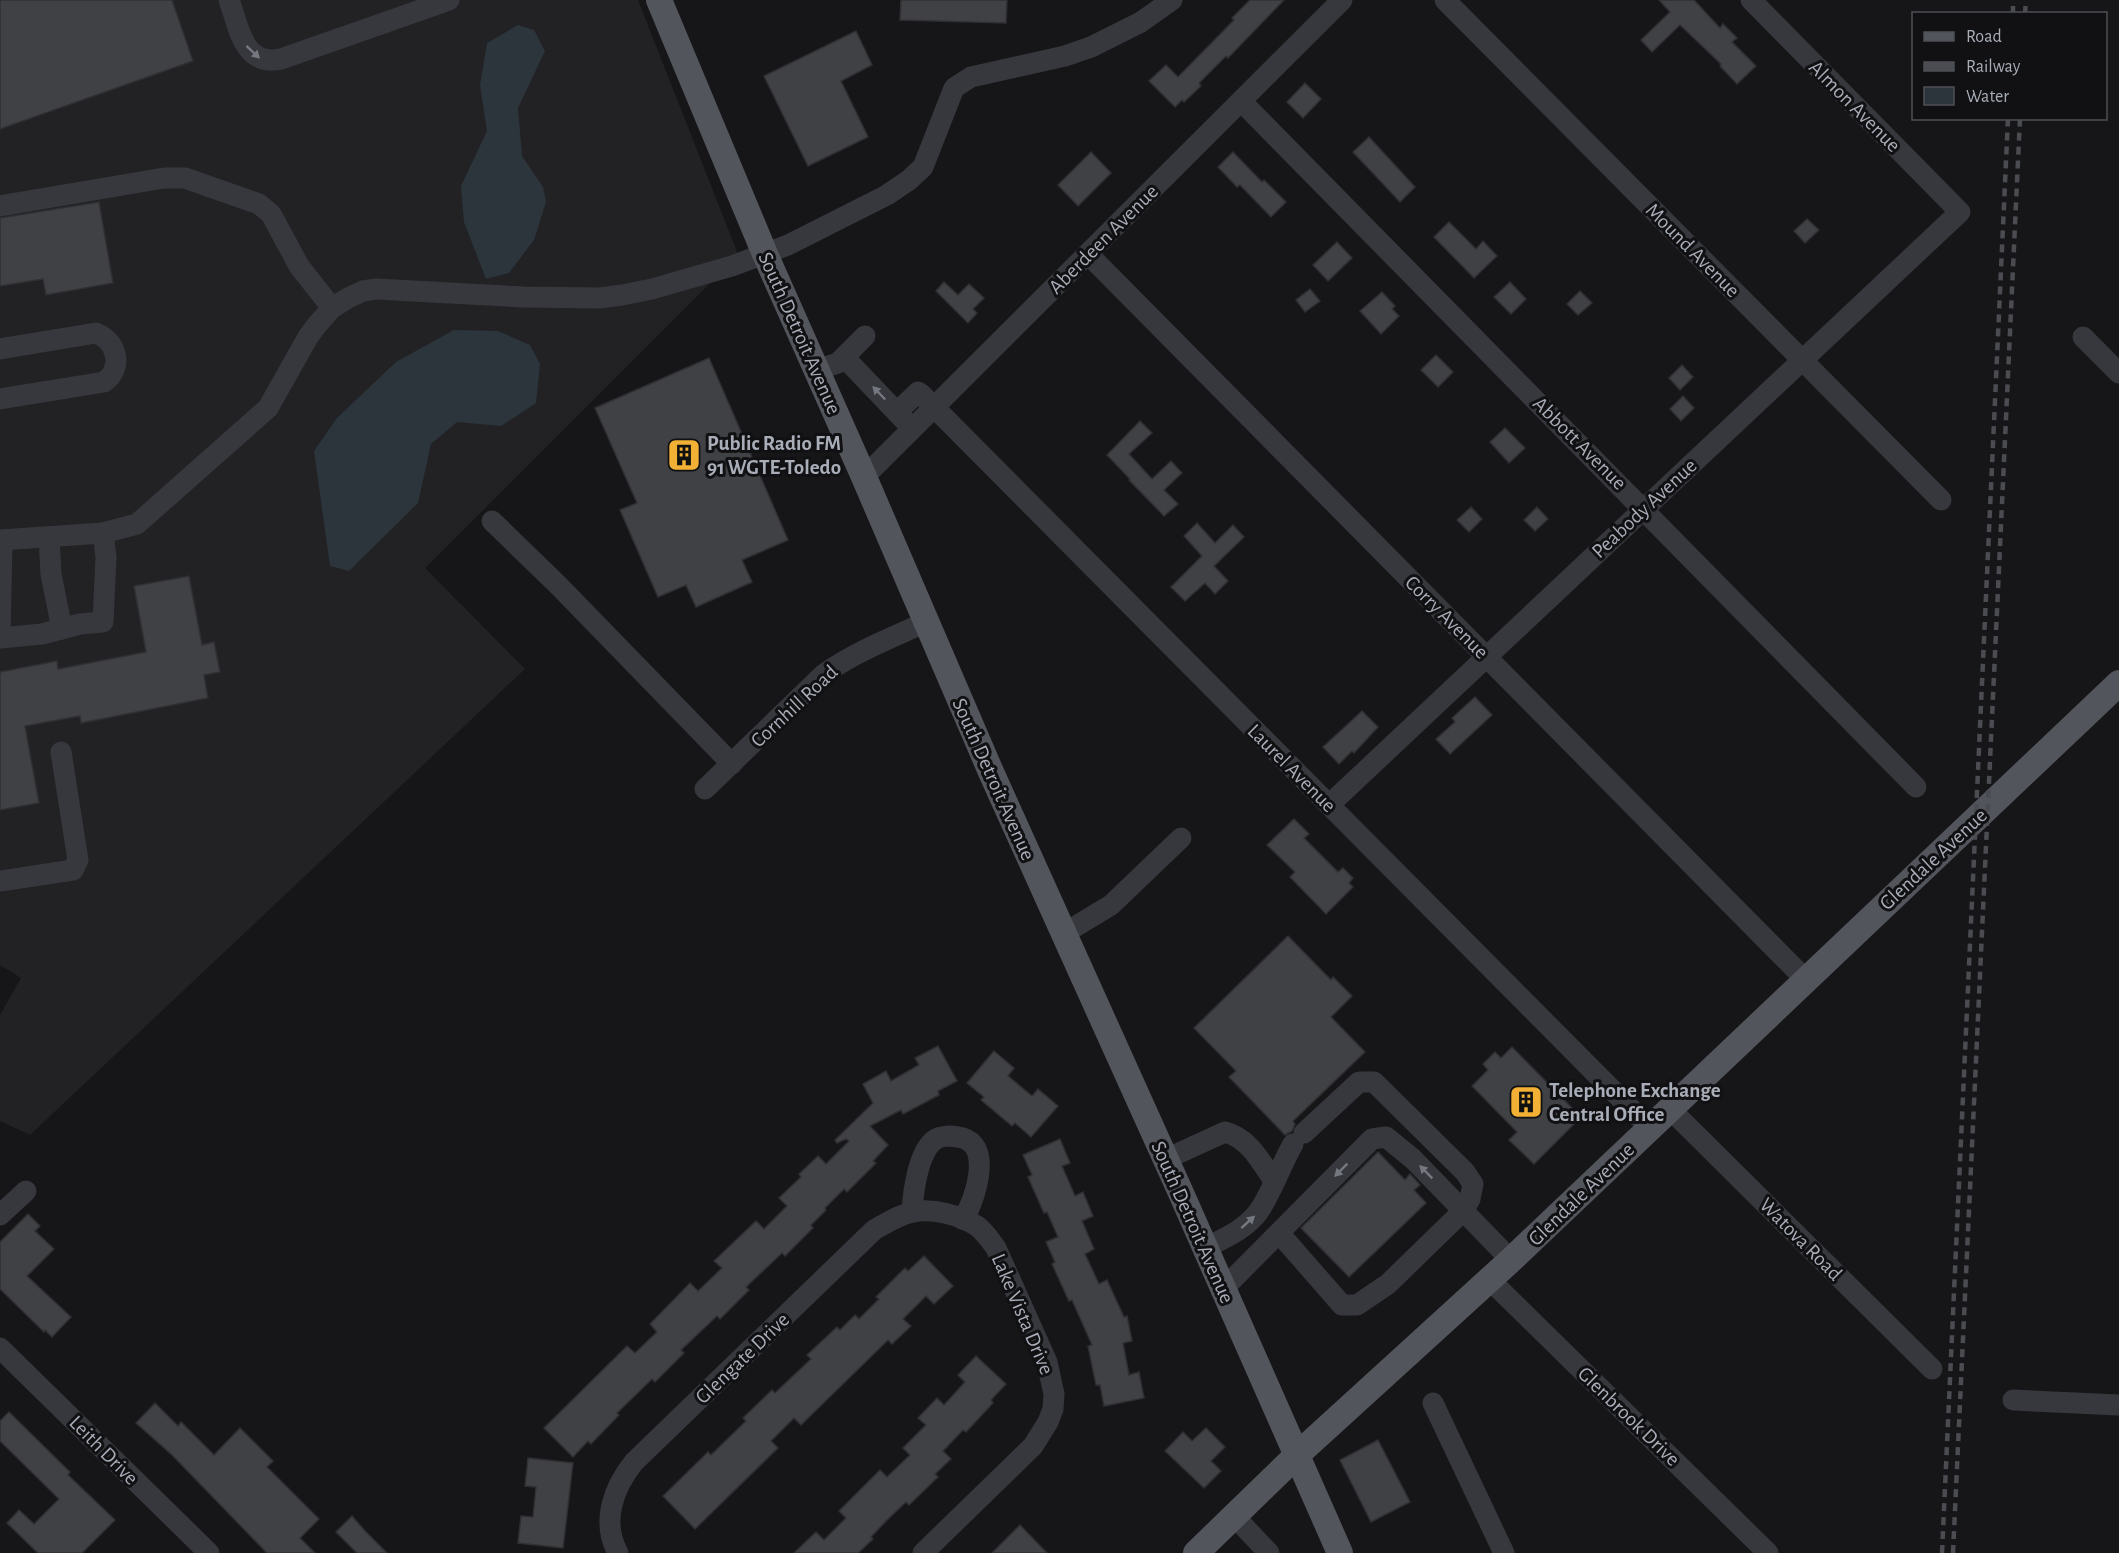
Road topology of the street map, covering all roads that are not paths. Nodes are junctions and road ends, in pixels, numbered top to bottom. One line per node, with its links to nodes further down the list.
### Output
1 (229, 0): 2 (street, one-way to 2)
2 (449, 0)
3 (659, 0): 11 (main road, South Detroit Avenue)
4 (1172, 0): 11 (street)
5 (1342, 0): 8 (street, Aberdeen Avenue)
6 (1445, 0): 18 (street, Mound Avenue)
7 (1751, 0): 10 (street, Almon Avenue)
8 (1241, 101): 12 (street, Aberdeen Avenue); 27 (street, Abbott Avenue)
9 (0, 206): 13 (street)
10 (1960, 212): 18 (street, Peabody Avenue)
11 (765, 254): 13 (street); 19 (main road, South Detroit Avenue)
12 (1088, 254): 22 (street, Aberdeen Avenue); 35 (street, Corry Avenue)
13 (332, 308): 29 (street)
14 (865, 336): 17 (street)
15 (2083, 337): 20 (street)
16 (0, 349): 21 (street)
17 (844, 357): 19 (street); 23 (street, one-way to 17)
18 (1802, 360): 26 (street, Mound Avenue); 27 (street, Peabody Avenue)
19 (816, 370): 25 (main road, South Detroit Avenue)
20 (2119, 373)
21 (0, 399)
22 (935, 408): 23 (street, Laurel Avenue); 24 (street, Aberdeen Avenue); 41 (street, Laurel Avenue)
23 (897, 412): 24 (street)
24 (913, 429): 25 (street, Aberdeen Avenue)
25 (864, 477): 32 (main road, South Detroit Avenue)
26 (1941, 500)
27 (1644, 509): 35 (street, Peabody Avenue); 39 (street, Abbott Avenue)
28 (492, 521): 38 (street)
29 (103, 533): 30 (street); 33 (street)
30 (49, 537): 31 (street); 33 (street)
31 (1, 540): 34 (street)
32 (926, 622): 38 (street, Cornhill Road); 44 (main road, South Detroit Avenue)
33 (62, 628): 34 (street)
34 (0, 638)
35 (1486, 657): 41 (street, Peabody Avenue); 45 (street, Corry Avenue)
36 (2119, 682): 45 (main road, Glendale Avenue)
37 (61, 752): 43 (street)
38 (732, 764): 40 (street, Cornhill Road)
39 (1916, 787)
40 (705, 789)
41 (1329, 804): 47 (street, Laurel Avenue)
42 (1181, 838): 44 (street)
43 (0, 881)
44 (1063, 934): 48 (main road, South Detroit Avenue)
45 (1806, 980): 46 (main road, Glendale Avenue)
46 (1670, 1109): 47 (main road, Glendale Avenue); 61 (street, Watova Road)
47 (1650, 1128): 57 (main road, Glendale Avenue)
48 (1166, 1159): 49 (street); 56 (main road, South Detroit Avenue)
49 (1274, 1181): 51 (street); 56 (street, one-way to 49)
50 (26, 1191): 52 (street)
51 (1464, 1210): 55 (street, one-way to 55); 55 (street); 57 (street)
52 (0, 1215)
53 (903, 1215): 54 (street, Lake Vista Drive); 54 (street); 69 (street, Glengate Drive)
54 (962, 1219): 70 (street, Lake Vista Drive)
55 (1279, 1233): 59 (street)
56 (1205, 1248): 59 (main road, South Detroit Avenue)
57 (1511, 1260): 58 (main road, Glendale Avenue)
58 (1490, 1280): 65 (main road, Glendale Avenue); 74 (street, Glenbrook Drive)
59 (1223, 1289): 65 (main road, South Detroit Avenue)
60 (0, 1348): 68 (street, Leith Drive)
61 (1932, 1369)
62 (2013, 1400): 64 (street)
63 (1433, 1402): 73 (street)
64 (2119, 1405)
65 (1297, 1455): 66 (main road, Glendale Avenue); 72 (main road, South Detroit Avenue)
66 (1234, 1516): 67 (main road, Glendale Avenue); 71 (street)
67 (1199, 1552)
68 (209, 1553)
69 (618, 1553)
70 (923, 1553)
71 (1269, 1553)
72 (1340, 1553)
73 (1504, 1553)
74 (1768, 1553)

